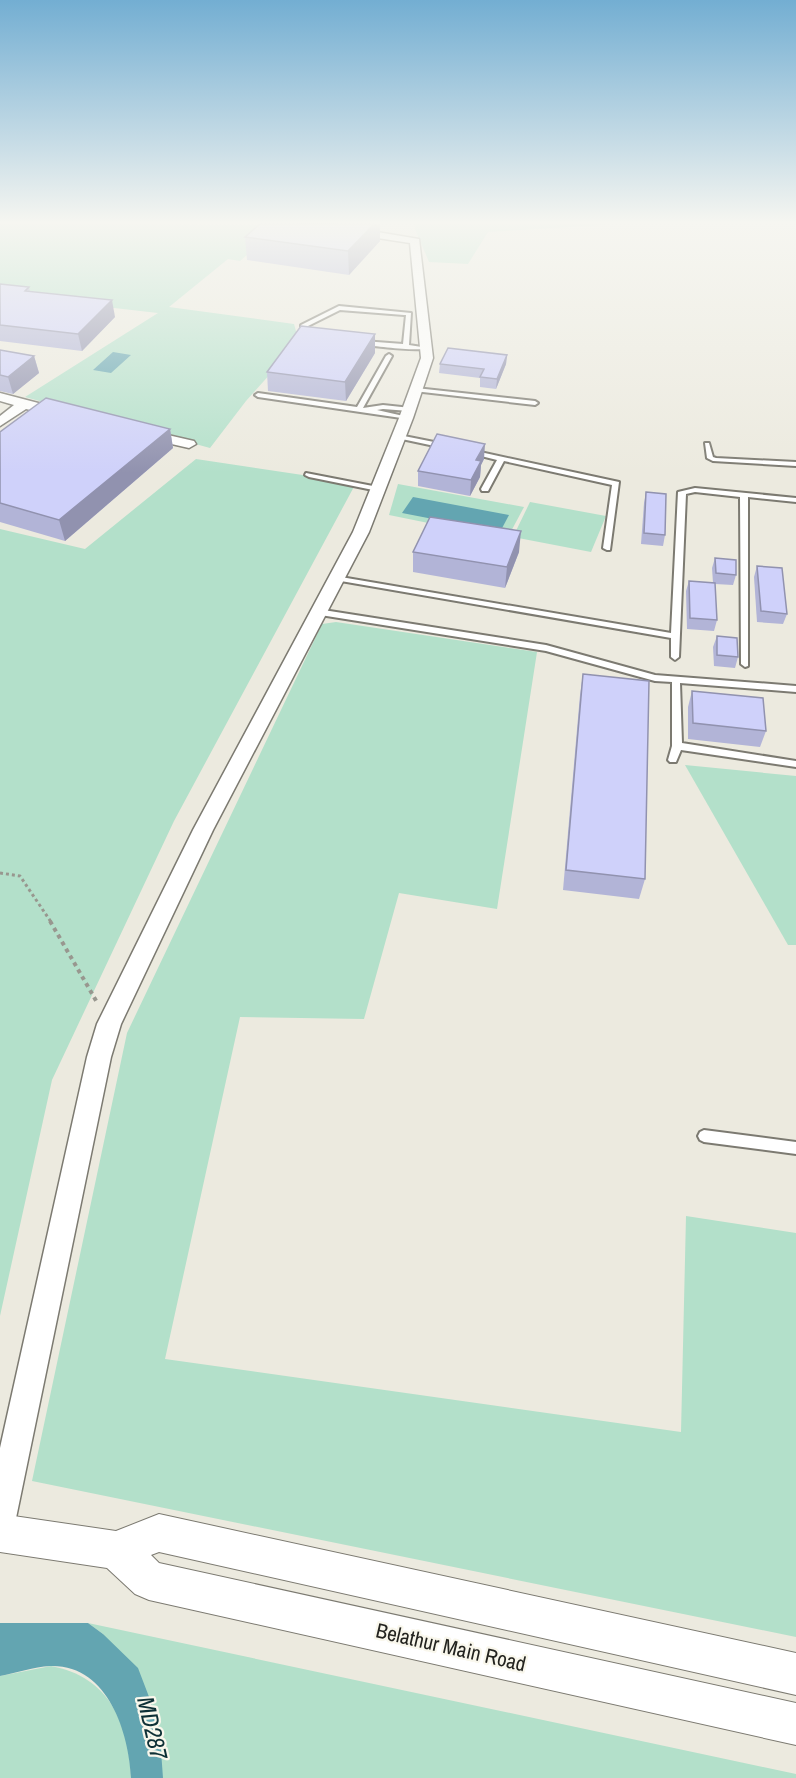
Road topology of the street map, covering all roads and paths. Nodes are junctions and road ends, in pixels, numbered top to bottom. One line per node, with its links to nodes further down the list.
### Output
1 (417, 307): 4 (street)
2 (310, 339): 4 (lane)
3 (353, 342): 4 (lane)
4 (416, 347): 10 (street)
5 (389, 356): 11 (lane)
6 (258, 395): 11 (lane)
7 (0, 397): 9 (street)
8 (535, 403): 10 (lane)
9 (24, 404): 12 (street); 13 (street)
10 (410, 406): 11 (lane); 15 (street)
11 (363, 409)
12 (76, 417)
13 (2, 430)
14 (132, 431): 16 (street)
15 (399, 437): 18 (lane); 21 (street)
16 (189, 444)
17 (706, 444): 19 (lane)
18 (502, 458): 22 (lane); 25 (lane)
19 (796, 464)
20 (309, 476): 21 (lane)
21 (378, 489): 26 (street)
22 (485, 489)
23 (744, 495): 24 (lane); 28 (lane); 30 (lane)
24 (796, 500)
25 (607, 548)
26 (335, 578): 27 (street); 28 (lane)
27 (317, 612): 31 (lane); 37 (street)
28 (675, 636): 29 (lane)
29 (675, 657)
30 (744, 664)
31 (676, 680): 32 (lane); 33 (lane)
32 (796, 689)
33 (677, 746): 34 (lane); 35 (lane)
34 (673, 760)
35 (796, 764)
36 (0, 873): 37 (path)
37 (110, 1024): 40 (street)
38 (704, 1136): 39 (lane)
39 (796, 1148)
40 (0, 1518)
41 (0, 1533): 42 (street)
42 (116, 1550): 43 (street); 44 (street, Belathur Main Road)
43 (796, 1674)
44 (796, 1724)

